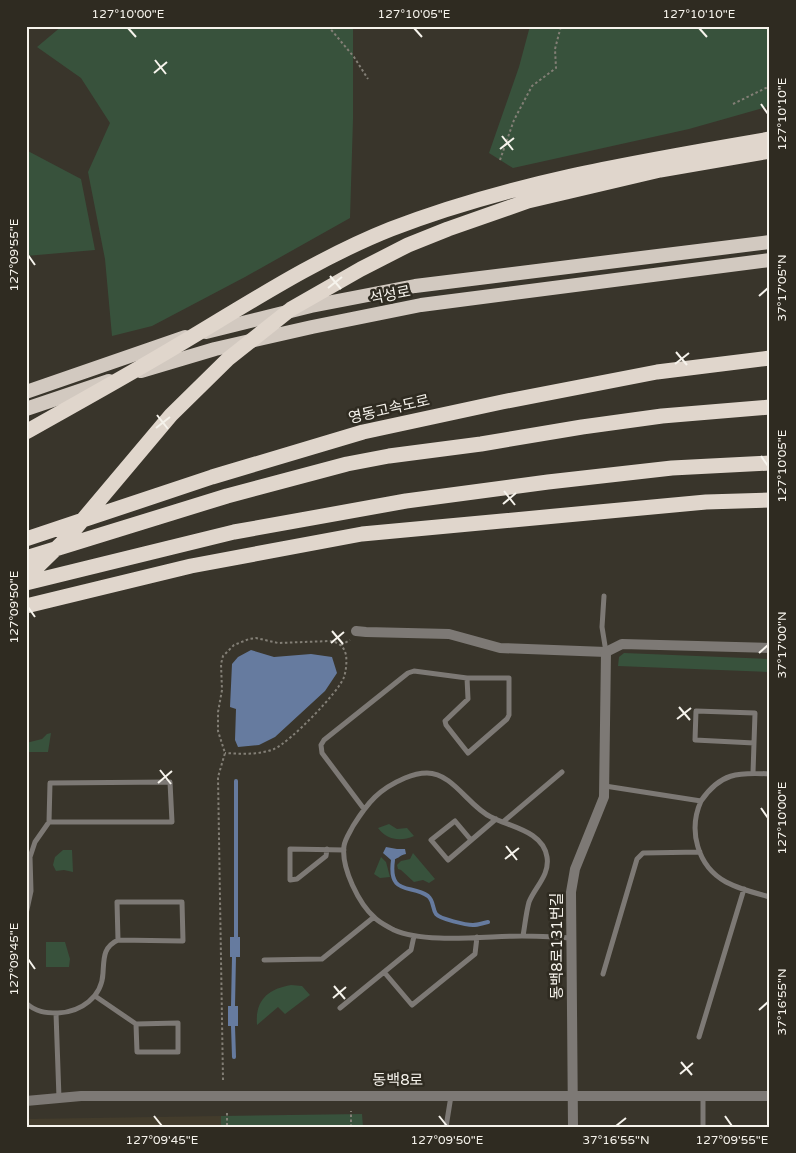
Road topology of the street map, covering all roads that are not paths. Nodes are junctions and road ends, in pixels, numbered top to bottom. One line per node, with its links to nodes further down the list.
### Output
1 (770, 139): 9 (highway)
2 (770, 151): 14 (highway)
3 (770, 242): 6 (highway)
4 (770, 260): 8 (highway, 석성로)
5 (770, 358): 12 (highway, 영동고속도로)
6 (26, 392)
7 (770, 406): 13 (highway)
8 (26, 409)
9 (26, 432)
10 (770, 463): 15 (highway)
11 (770, 500): 17 (highway)
12 (26, 539)
13 (26, 558)
14 (26, 578)
15 (26, 583)
16 (604, 596): 20 (lane)
17 (26, 606)
18 (356, 631): 20 (street)
19 (770, 648): 20 (street)
20 (606, 652): 26 (street, 동백8로131번길)
21 (467, 678): 21 (lane); 28 (lane)
22 (754, 743): 22 (lane); 24 (lane)
23 (562, 772): 31 (lane)
24 (753, 773): 25 (lane); 27 (lane)
25 (770, 774)
26 (605, 786): 27 (lane); 43 (street, 동백8로131번길)
27 (701, 802): 35 (lane)
28 (364, 809): 29 (lane); 34 (lane)
29 (496, 820): 31 (lane); 32 (lane)
30 (49, 822): 30 (lane); 38 (lane)
31 (503, 822): 41 (lane)
32 (472, 840): 32 (lane)
33 (327, 849): 33 (lane); 34 (lane)
34 (344, 850): 39 (lane)
35 (700, 852): 36 (lane); 47 (lane)
36 (744, 889): 37 (lane); 53 (lane)
37 (770, 897)
38 (26, 914)
39 (374, 917): 40 (lane); 45 (lane)
40 (414, 936): 42 (lane); 46 (lane)
41 (523, 936): 42 (lane); 43 (lane)
42 (477, 938): 46 (lane)
43 (571, 938): 55 (street, 동백8로131번길)
44 (118, 940): 44 (lane); 48 (lane)
45 (264, 960)
46 (384, 972): 50 (lane)
47 (603, 974)
48 (95, 996): 51 (lane); 52 (lane)
49 (26, 1002): 51 (lane)
50 (340, 1008)
51 (56, 1013): 58 (lane)
52 (136, 1024): 52 (lane)
53 (699, 1037)
54 (451, 1095): 55 (street, 동백8로); 58 (street, 동백8로); 60 (lane)
55 (572, 1096): 57 (street, 동백8로); 61 (street, 동백8로131번길)
56 (770, 1096): 57 (street, 동백8로)
57 (703, 1097): 62 (lane)
58 (59, 1098): 59 (street, 동백8로)
59 (26, 1101)
60 (446, 1127)
61 (573, 1127)
62 (703, 1127)

